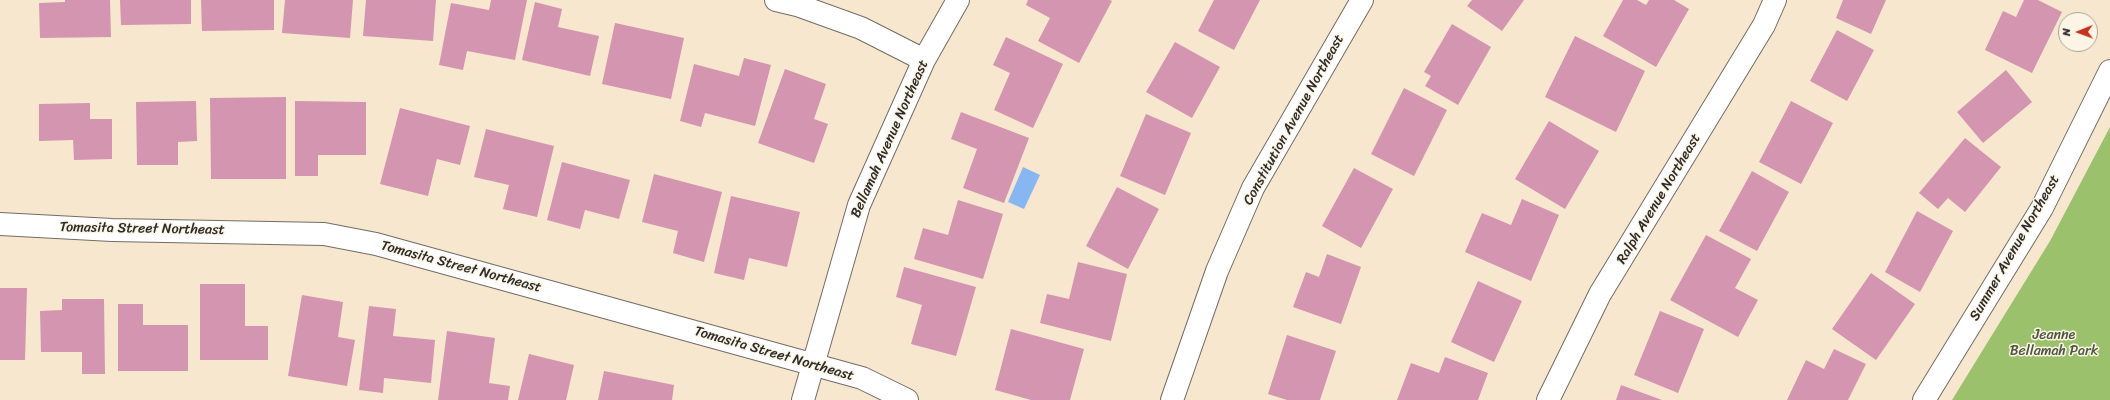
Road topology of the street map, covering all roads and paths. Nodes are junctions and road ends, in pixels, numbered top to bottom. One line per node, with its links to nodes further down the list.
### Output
1 (776, 0): 5 (street)
2 (958, 0): 5 (street, Bellamah Avenue Northeast)
3 (1362, 0): 11 (street, Constitution Avenue Northeast)
4 (1775, 0): 12 (street, Ralph Avenue Northeast)
5 (924, 60): 8 (street, Bellamah Avenue Northeast)
6 (2110, 71): 13 (street, Summer Avenue Northeast)
7 (0, 224): 8 (street, Tomasita Street Northeast)
8 (812, 364): 9 (street, Bellamah Avenue Northeast); 10 (street, Tomasita Street Northeast)
9 (803, 400)
10 (907, 400)
11 (1172, 400)
12 (1548, 400)
13 (1924, 400)

